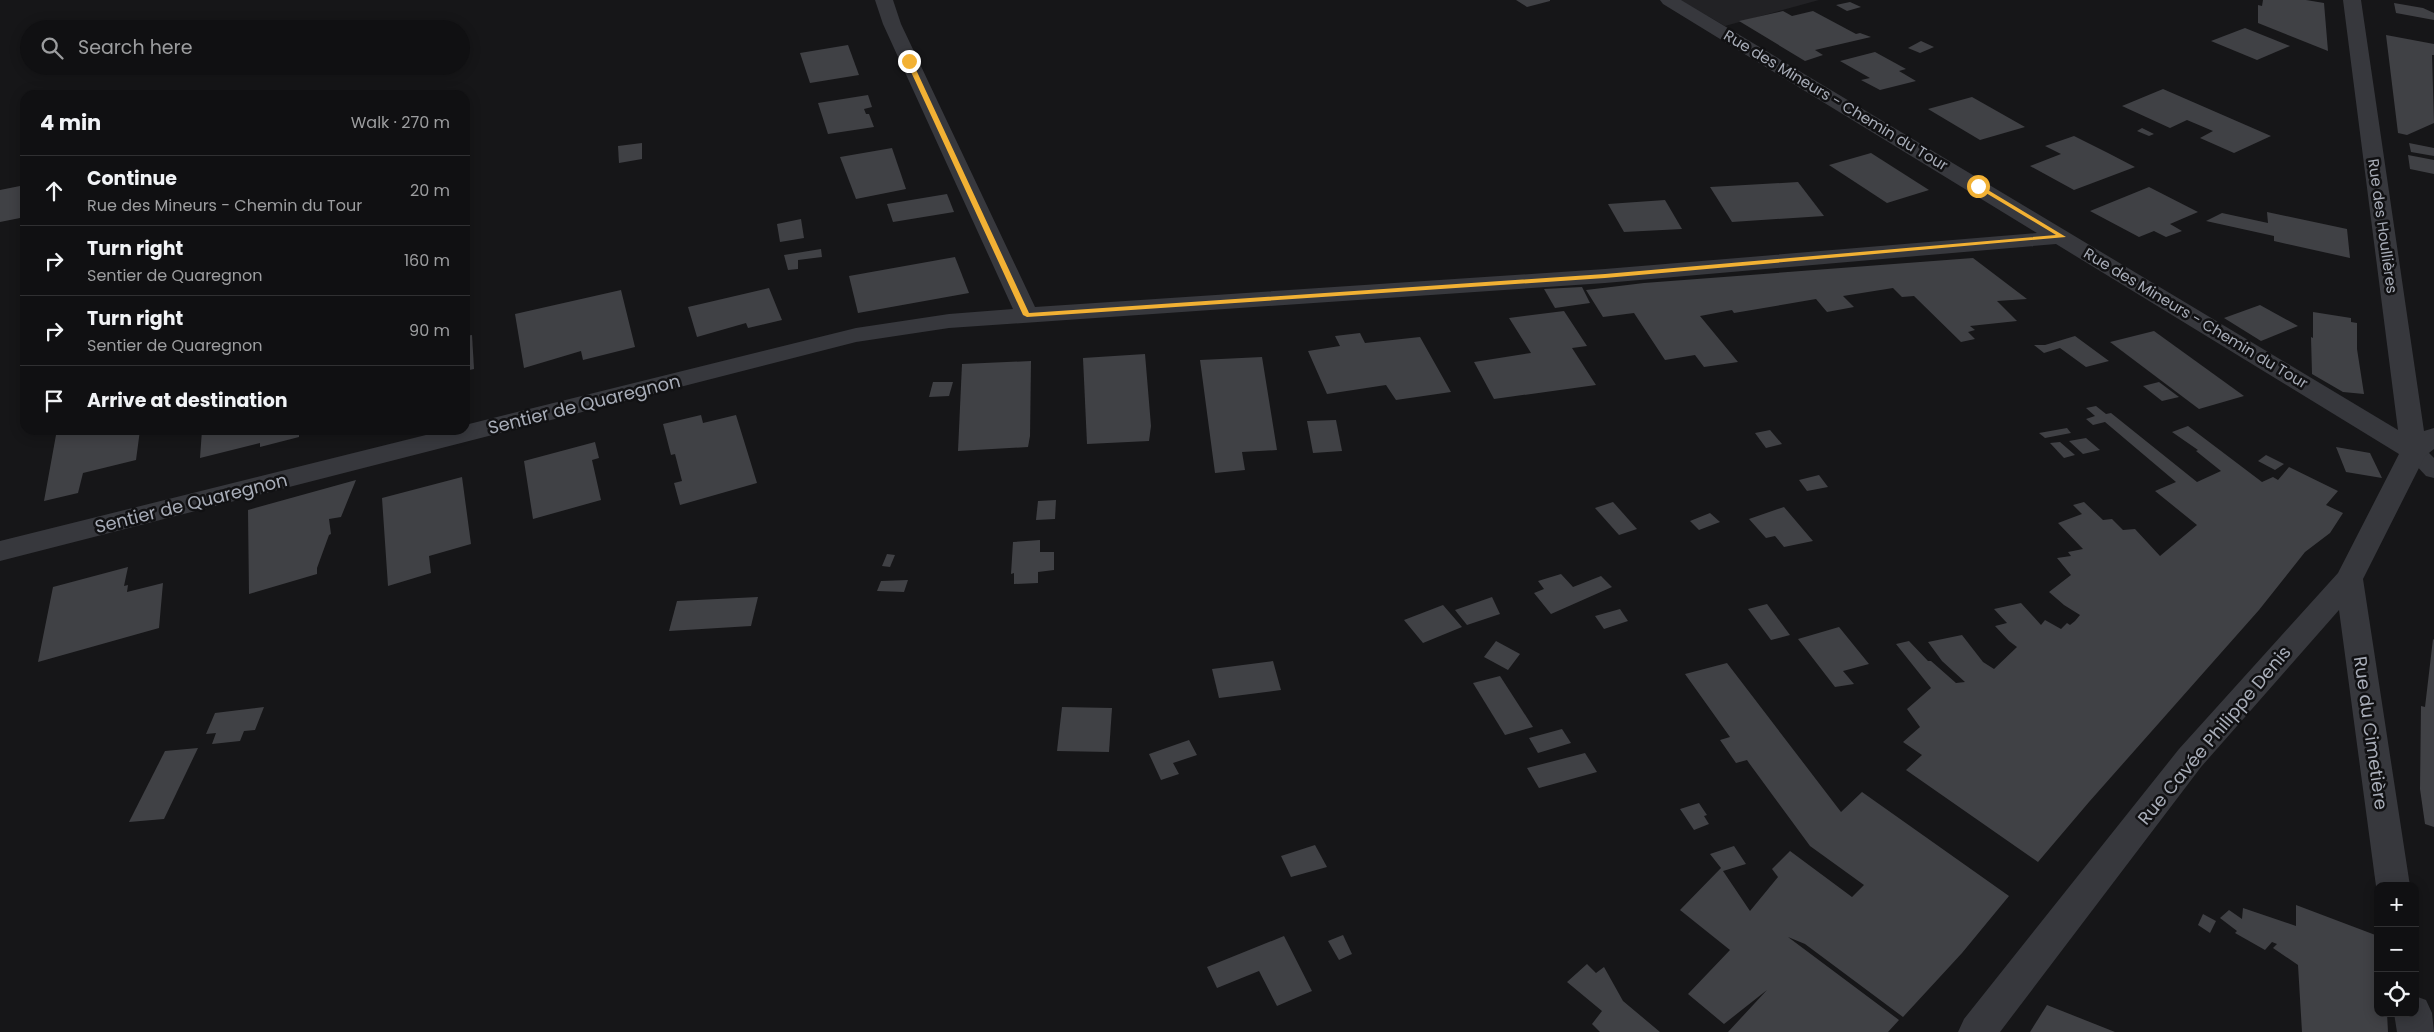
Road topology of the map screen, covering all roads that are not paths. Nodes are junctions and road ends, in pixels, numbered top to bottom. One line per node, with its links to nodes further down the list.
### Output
1 (884, 0): 5 (street)
2 (1669, 0): 4 (street, Rue des Mineurs - Chemin du Tour)
3 (2352, 0): 8 (street, Rue des Houllières)
4 (2062, 237): 5 (street, Sentier de Quaregnon); 8 (street, Rue des Mineurs - Chemin du Tour)
5 (1027, 315): 6 (street, Sentier de Quaregnon)
6 (470, 432)
7 (460, 435): 10 (street, Sentier de Quaregnon)
8 (2424, 444): 9 (lane); 11 (street, Rue Cavée Philippe Denis)
9 (2434, 471)
10 (0, 551)
11 (2350, 579): 12 (street, Rue du Cimetière); 14 (street, Rue Cavée Philippe Denis)
12 (2391, 882)
13 (2414, 1017): 15 (street)
14 (1977, 1032)
15 (2416, 1032)

